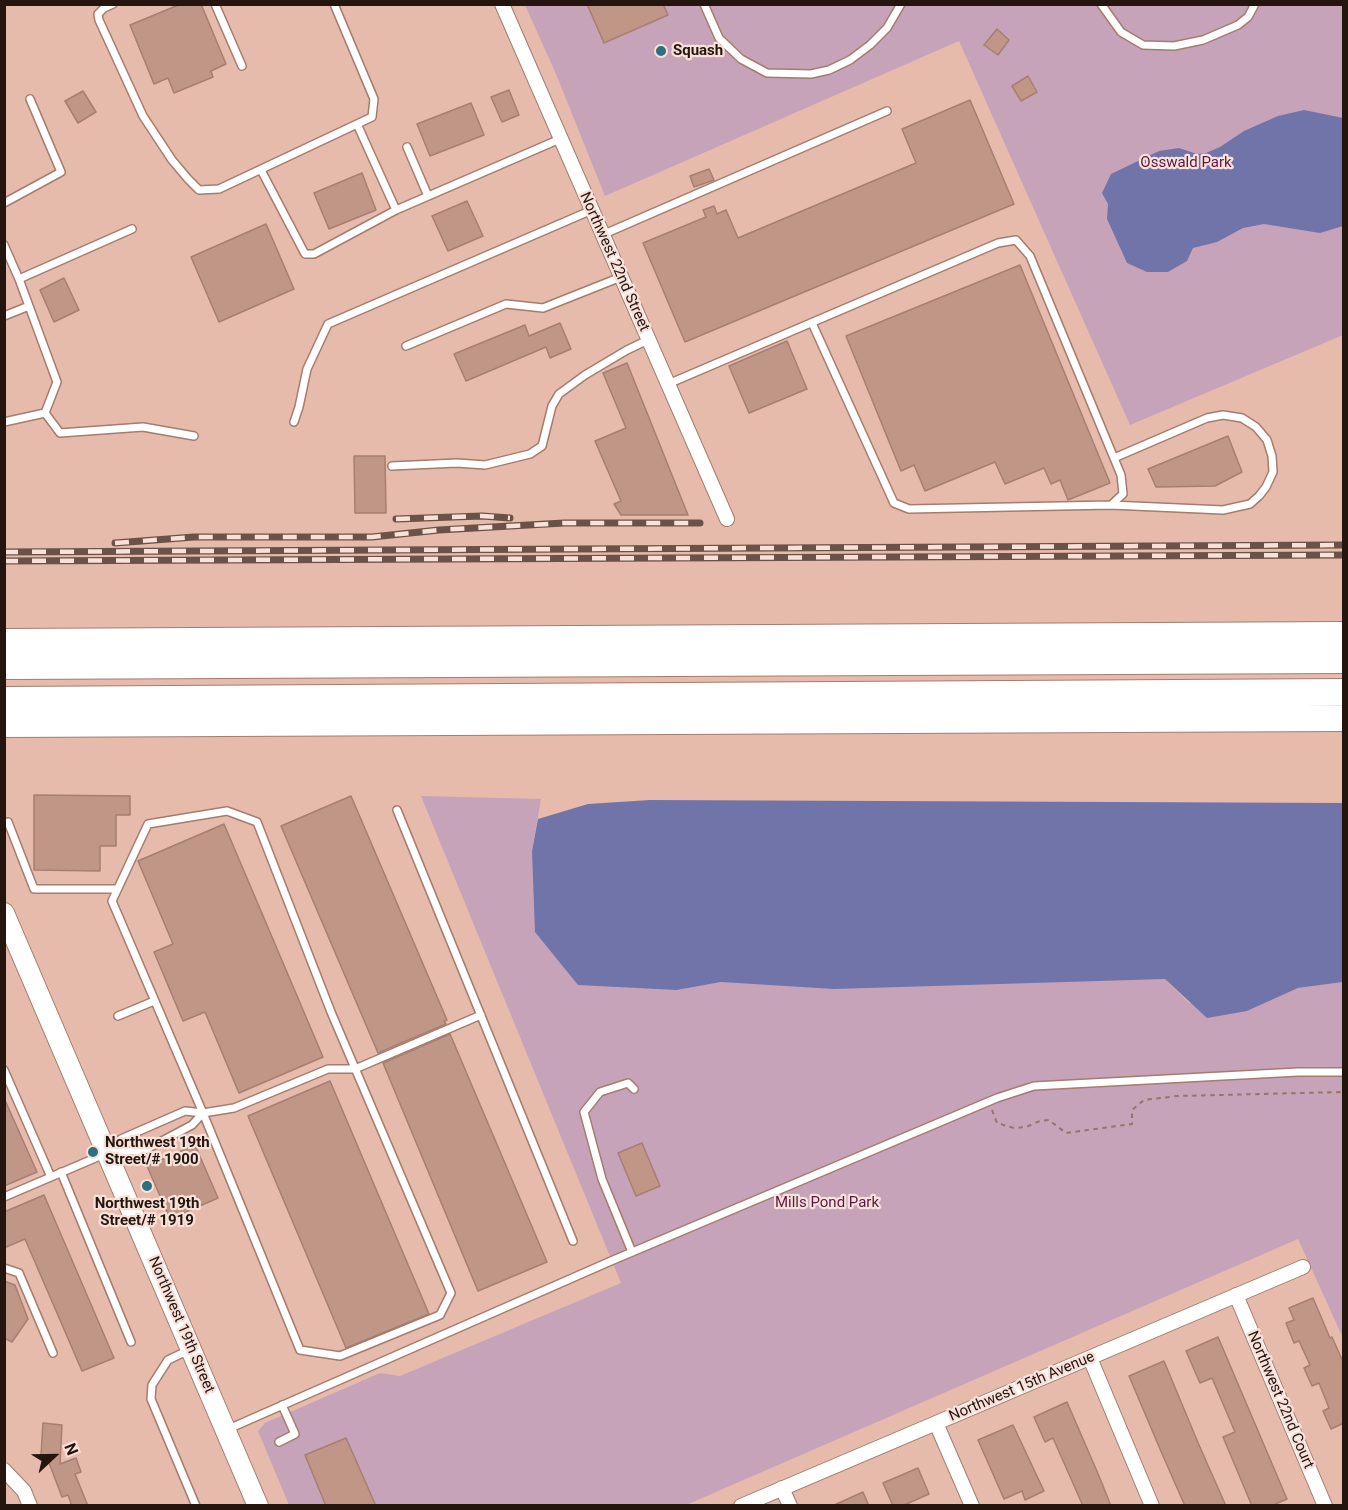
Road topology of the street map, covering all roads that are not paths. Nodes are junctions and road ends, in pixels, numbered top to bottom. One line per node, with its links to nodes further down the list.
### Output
1 (113, 4): 15 (lane)
2 (215, 4): 9 (lane)
3 (334, 4): 12 (lane)
4 (502, 4): 13 (street, Northwest 22nd Street)
5 (704, 4): 6 (lane)
6 (901, 4)
7 (1101, 4): 8 (lane)
8 (1255, 4)
9 (242, 66)
10 (30, 99): 17 (lane)
11 (887, 111): 21 (lane)
12 (357, 124): 15 (lane); 18 (lane)
13 (560, 139): 16 (lane); 19 (street, Northwest 22nd Street)
14 (407, 147): 16 (lane)
15 (261, 170): 18 (lane)
16 (428, 196): 18 (lane)
17 (4, 203)
18 (396, 210)
19 (592, 210): 21 (street, Northwest 22nd Street); 33 (lane)
20 (132, 229): 24 (lane)
21 (602, 235): 23 (street, Northwest 22nd Street)
22 (4, 245): 24 (lane)
23 (621, 277): 28 (street, Northwest 22nd Street); 29 (lane)
24 (19, 279): 25 (lane)
25 (29, 306): 26 (lane); 31 (lane)
26 (4, 316)
27 (812, 323): 30 (lane); 35 (lane); 37 (lane)
28 (648, 340): 30 (street, Northwest 22nd Street); 36 (lane)
29 (406, 346)
30 (668, 384): 38 (street, Northwest 22nd Street)
31 (45, 413): 32 (lane); 34 (lane)
32 (4, 422)
33 (294, 422)
34 (194, 436)
35 (1114, 458): 37 (lane); 37 (lane)
36 (392, 466)
37 (1111, 505)
38 (727, 519)
39 (1344, 634): 40 (highway)
40 (4, 642)
41 (1344, 660): 42 (highway)
42 (4, 666)
43 (1344, 692): 44 (highway)
44 (4, 700)
45 (1344, 718): 46 (highway)
46 (4, 724)
47 (397, 810): 52 (lane)
48 (8, 822): 49 (lane)
49 (117, 889): 51 (lane); 54 (lane)
50 (4, 914): 59 (street, Northwest 19th Street)
51 (154, 1001): 53 (lane); 58 (lane)
52 (481, 1015): 54 (lane); 63 (lane)
53 (118, 1016)
54 (355, 1069): 58 (lane); 58 (lane)
55 (4, 1070): 61 (lane)
56 (1344, 1072): 64 (lane)
57 (634, 1089): 64 (lane)
58 (203, 1113): 59 (lane); 59 (lane)
59 (107, 1153): 60 (lane); 69 (street, Northwest 19th Street)
60 (61, 1172): 61 (lane); 68 (lane)
61 (51, 1176): 62 (lane)
62 (4, 1197)
63 (573, 1241)
64 (632, 1252): 72 (lane)
65 (1303, 1267): 67 (street, Northwest 15th Avenue)
66 (4, 1268): 70 (lane)
67 (1236, 1295): 71 (street, Northwest 15th Avenue); 85 (street, Northwest 22nd Court)
68 (131, 1342)
69 (192, 1349): 74 (street, Northwest 19th Street); 79 (lane)
70 (53, 1353)
71 (1090, 1358): 73 (street, Northwest 15th Avenue); 84 (street)
72 (282, 1405): 74 (lane); 75 (lane)
73 (936, 1423): 77 (street, Northwest 15th Avenue); 83 (street)
74 (226, 1430): 80 (street, Northwest 19th Street)
75 (279, 1442)
76 (4, 1470): 78 (street)
77 (782, 1488): 81 (street, Northwest 15th Avenue); 82 (street)
78 (30, 1506)
79 (196, 1506)
80 (258, 1506)
81 (741, 1506)
82 (789, 1506)
83 (972, 1506)
84 (1152, 1506)
85 (1325, 1506)

